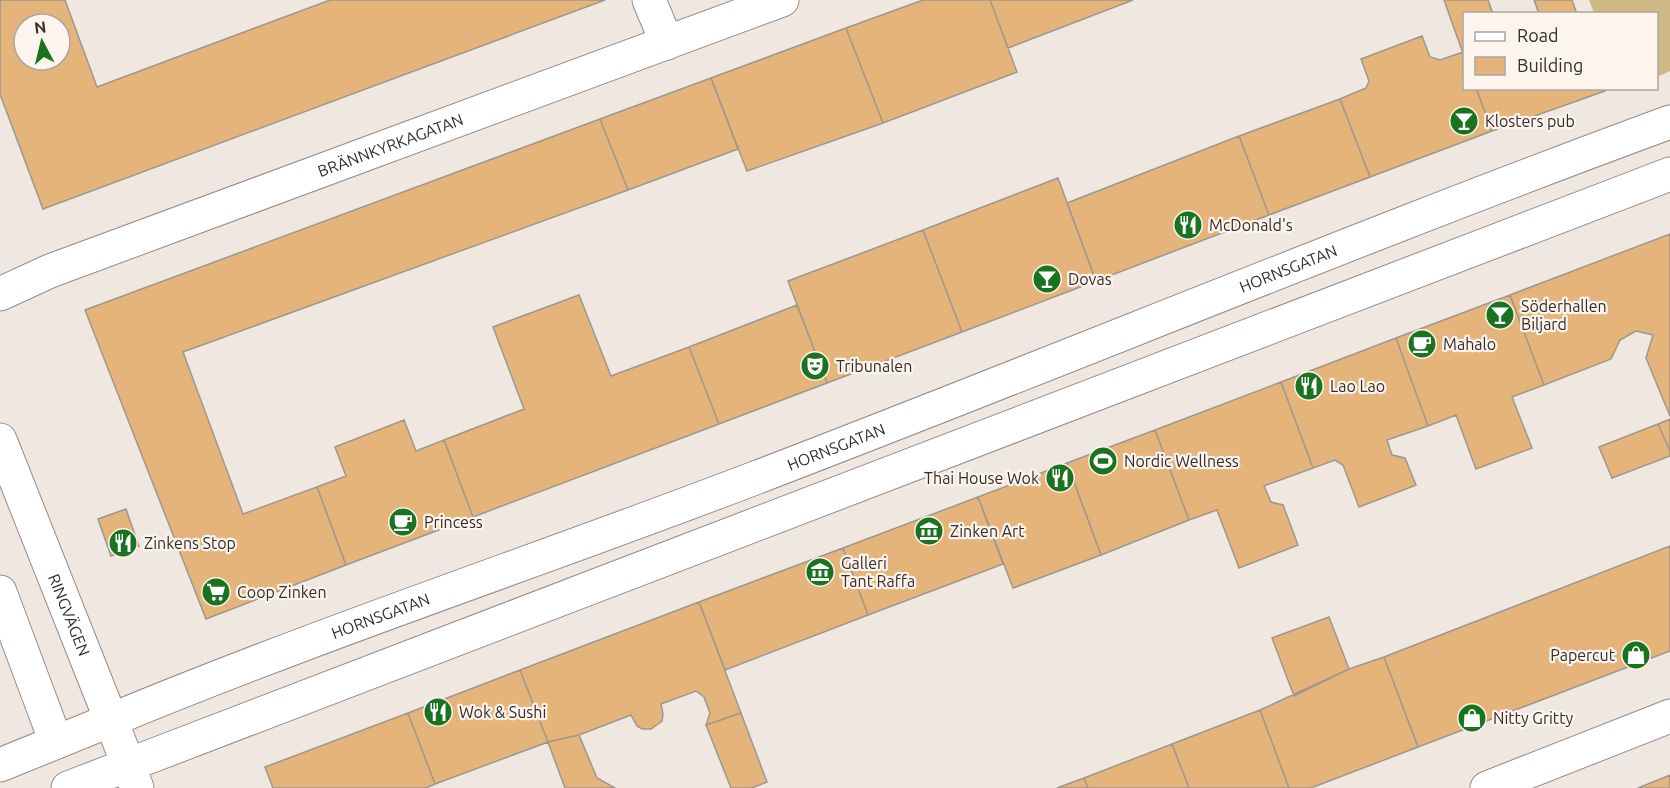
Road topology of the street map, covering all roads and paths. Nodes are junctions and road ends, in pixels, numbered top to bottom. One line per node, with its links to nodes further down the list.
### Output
1 (649, 0): 3 (street)
2 (782, 0): 3 (street, BRÄNNKYRKAGATAN)
3 (667, 44): 6 (street, BRÄNNKYRKAGATAN)
4 (1670, 122): 10 (street, HORNSGATAN)
5 (1670, 174): 13 (street)
6 (0, 294)
7 (0, 441): 10 (street, RINGVÄGEN)
8 (0, 592): 11 (street)
9 (1670, 716): 15 (street)
10 (111, 720): 11 (street, HORNSGATAN); 13 (street, RINGVÄGEN)
11 (56, 742): 12 (street, HORNSGATAN); 14 (street)
12 (0, 765)
13 (132, 776): 14 (street)
14 (71, 788)
15 (1487, 788)

